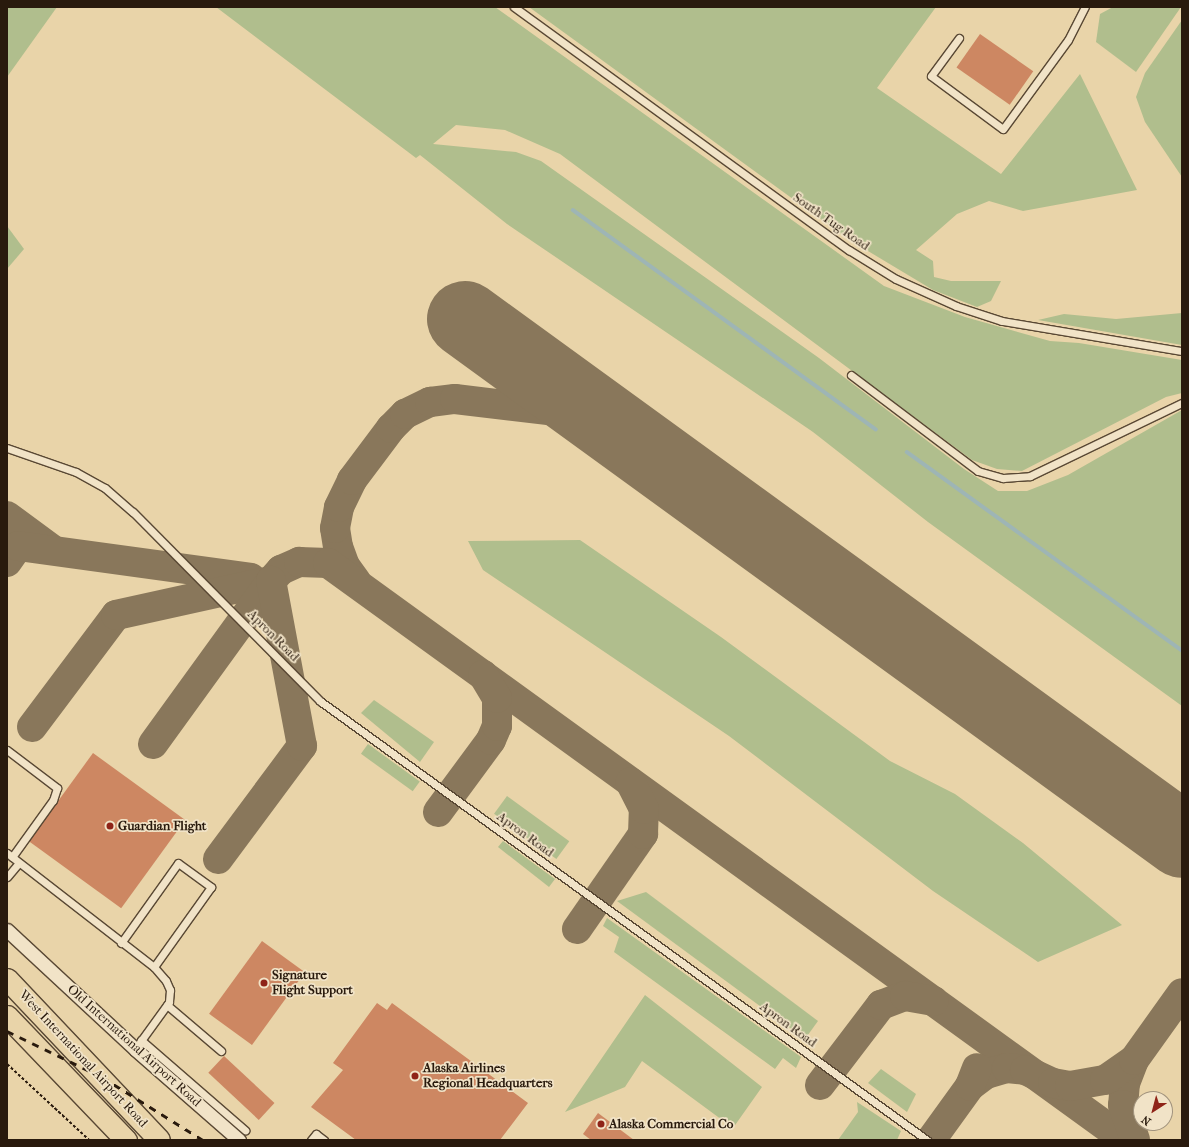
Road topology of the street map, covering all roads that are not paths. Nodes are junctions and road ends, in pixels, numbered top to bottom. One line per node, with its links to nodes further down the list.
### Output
1 (514, 7): 4 (lane, South Tug Road)
2 (1085, 7): 3 (lane)
3 (959, 38)
4 (1182, 351)
5 (851, 375): 6 (lane)
6 (1182, 403)
7 (7, 448): 25 (lane, Apron Road)
8 (7, 750): 9 (lane)
9 (10, 855): 10 (lane)
10 (18, 864): 11 (lane); 13 (lane)
11 (7, 877)
12 (7, 930): 18 (street, Old International Airport Road)
13 (121, 943): 14 (lane); 14 (lane)
14 (154, 967): 16 (lane)
15 (7, 979): 22 (main road, West International Airport Road)
16 (167, 1005): 18 (lane); 19 (lane)
17 (7, 1016): 21 (main road, West International Airport Road)
18 (138, 1044): 20 (street, Old International Airport Road)
19 (221, 1051)
20 (242, 1135)
21 (126, 1140)
22 (159, 1140)
23 (311, 1140): 24 (lane)
24 (324, 1140)
25 (927, 1140)

